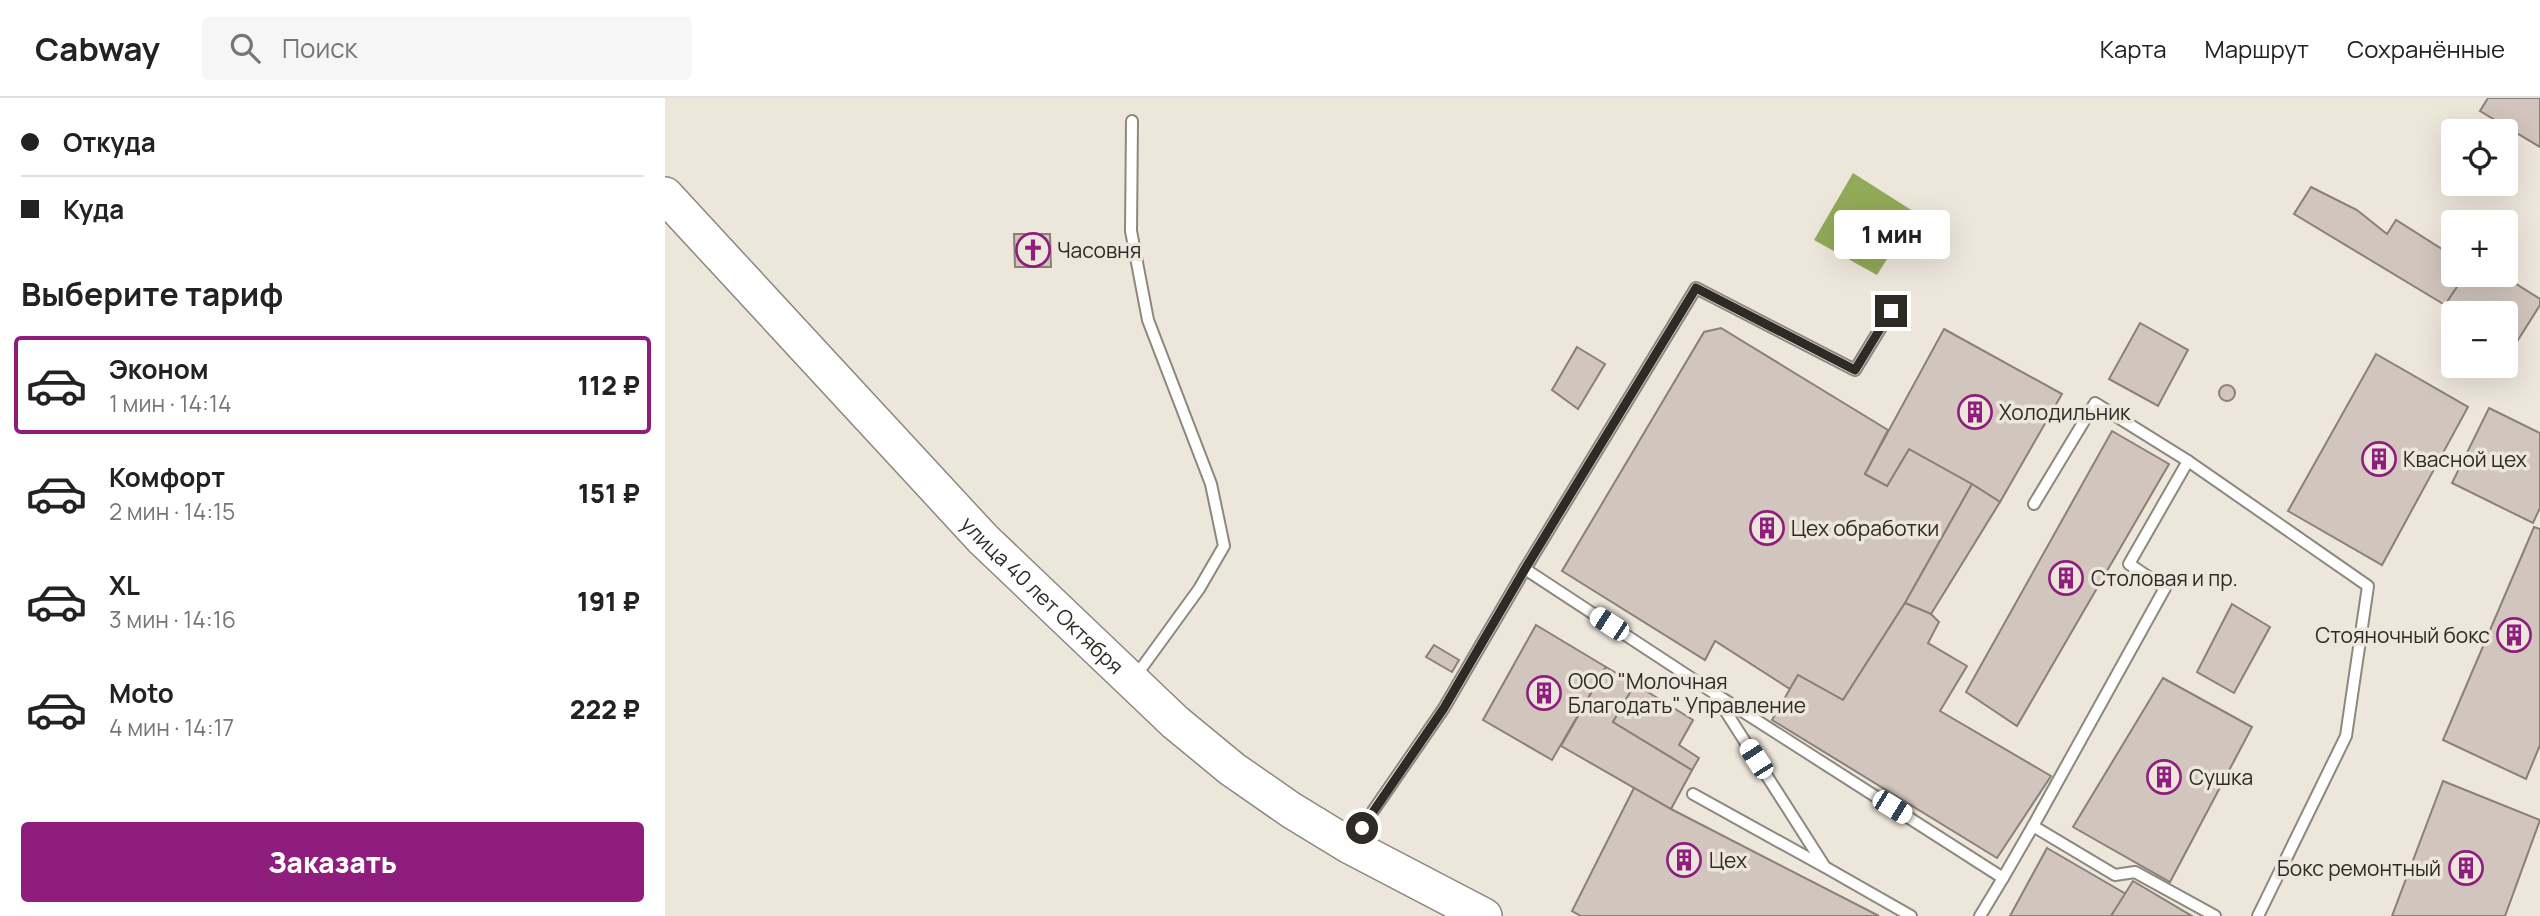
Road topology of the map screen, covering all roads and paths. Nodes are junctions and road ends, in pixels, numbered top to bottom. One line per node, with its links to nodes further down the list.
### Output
1 (1132, 121): 7 (lane)
2 (665, 195): 7 (main road, улица 40 лет Октября)
3 (1891, 311): 6 (lane)
4 (2188, 461): 5 (lane); 10 (lane); 18 (lane)
5 (2034, 504)
6 (1525, 569): 8 (lane); 11 (lane)
7 (1132, 682): 11 (main road, улица 40 лет Октября)
8 (1714, 694): 12 (lane); 13 (lane)
9 (1693, 794): 12 (lane)
10 (2033, 827): 13 (lane); 17 (lane)
11 (1350, 846): 14 (main road, улица 40 лет Октября)
12 (1825, 867): 15 (lane)
13 (2003, 878): 16 (lane)
14 (1484, 916)
15 (1911, 916)
16 (1980, 916)
17 (2215, 916)
18 (2258, 916)

